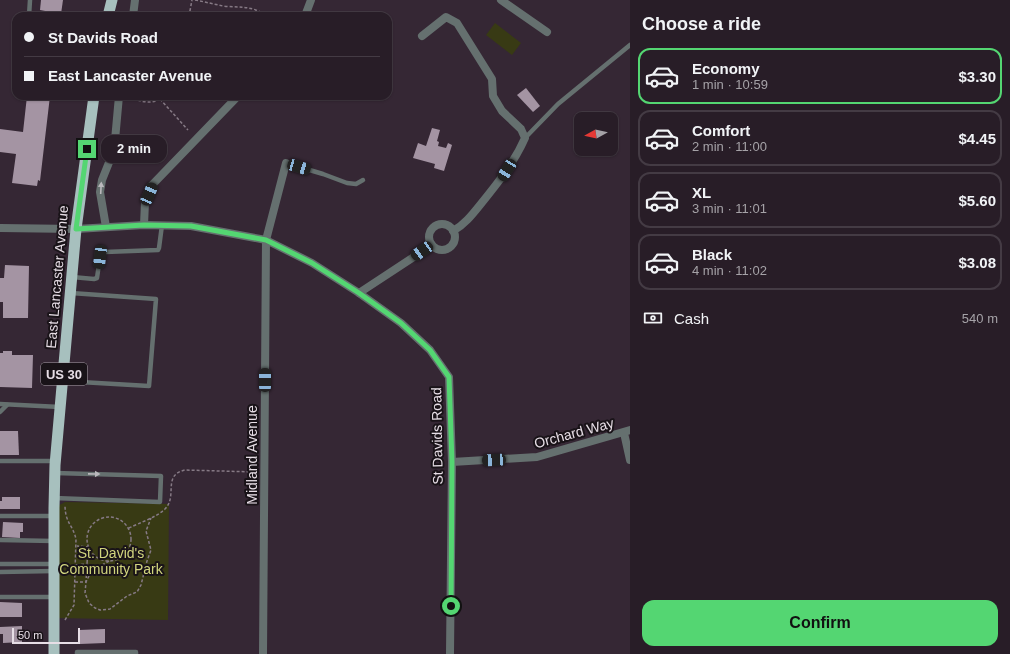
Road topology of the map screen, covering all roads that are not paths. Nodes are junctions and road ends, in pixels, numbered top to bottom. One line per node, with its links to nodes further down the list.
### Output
1 (30, 0): 6 (lane)
2 (112, 0): 7 (highway)
3 (135, 0): 8 (street)
4 (311, 0): 9 (street)
5 (501, 0): 10 (street)
6 (29, 12)
7 (109, 12)
8 (134, 12)
9 (306, 12)
10 (547, 32)
11 (422, 36): 16 (street)
12 (630, 45): 16 (lane)
13 (93, 100): 23 (highway, East Lancaster Avenue / US 30)
14 (121, 100): 21 (street, one-way to 14)
15 (234, 100): 19 (street)
16 (525, 138): 24 (street)
17 (286, 163): 18 (lane); 25 (street, Midland Avenue)
18 (363, 180)
19 (144, 225): 20 (street, St Davids Road); 21 (street, St Davids Road)
20 (162, 225): 25 (street, St Davids Road); 27 (lane)
21 (106, 227): 23 (street, St Davids Road)
22 (0, 228): 23 (street, St Davids Road)
23 (76, 229): 27 (highway, East Lancaster Avenue / US 30)
24 (453, 231): 26 (street); 26 (street)
25 (266, 240): 29 (street, St Davids Road); 54 (street, Midland Avenue)
26 (432, 245): 29 (street)
27 (72, 277): 28 (highway, East Lancaster Avenue / US 30)
28 (70, 292): 30 (highway, East Lancaster Avenue / US 30); 30 (lane)
29 (359, 293): 39 (street, St Davids Road)
30 (63, 380): 33 (highway, East Lancaster Avenue / US 30)
31 (0, 404): 32 (lane)
32 (7, 405): 33 (lane); 34 (lane)
33 (60, 407): 38 (highway, East Lancaster Avenue / US 30)
34 (0, 412)
35 (627, 432): 36 (street); 39 (street, Orchard Way)
36 (630, 460)
37 (0, 461): 38 (lane)
38 (56, 462): 40 (highway, East Lancaster Avenue / US 30)
39 (452, 462): 55 (street, St Davids Road)
40 (55, 474): 41 (highway, East Lancaster Avenue / US 30); 41 (lane, one-way to 41)
41 (59, 499): 43 (highway, East Lancaster Avenue / US 30)
42 (0, 516): 43 (lane)
43 (54, 516): 45 (highway, East Lancaster Avenue / US 30)
44 (0, 540): 45 (lane)
45 (54, 541): 47 (highway, East Lancaster Avenue / US 30)
46 (0, 564): 47 (lane)
47 (54, 568): 48 (lane); 50 (highway, East Lancaster Avenue / US 30)
48 (0, 572)
49 (0, 597): 50 (lane)
50 (54, 597): 52 (highway, East Lancaster Avenue / US 30)
51 (136, 653): 53 (lane)
52 (54, 654)
53 (77, 654)
54 (263, 654)
55 (450, 654)

